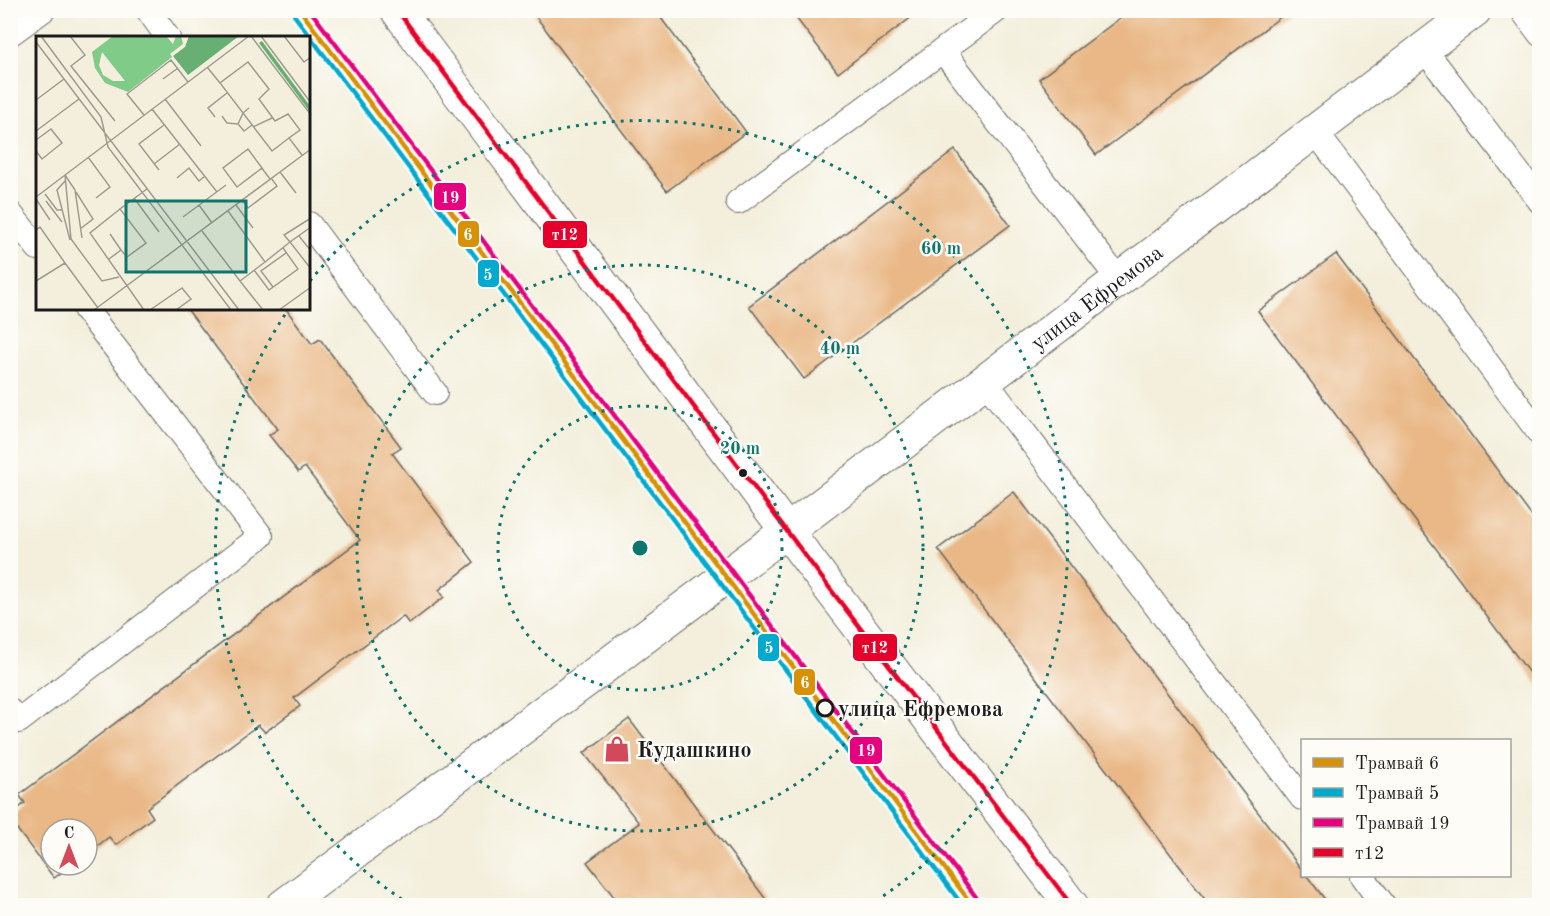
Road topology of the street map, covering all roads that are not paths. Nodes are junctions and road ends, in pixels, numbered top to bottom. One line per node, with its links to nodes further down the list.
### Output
1 (43, 10): 7 (lane)
2 (148, 10): 9 (lane)
3 (398, 10): 23 (street)
4 (997, 10): 11 (lane)
5 (1475, 10): 10 (street, улица Ефремова)
6 (1522, 10): 8 (lane)
7 (10, 34)
8 (1539, 34)
9 (167, 36)
10 (1424, 49): 12 (street, улица Ефремова); 13 (lane)
11 (943, 51): 14 (lane); 18 (lane)
12 (1315, 131): 18 (street, улица Ефремова); 22 (lane)
13 (1539, 201)
14 (738, 202)
15 (10, 213): 17 (lane)
16 (310, 225): 21 (lane)
17 (36, 246)
18 (1119, 280): 20 (street, улица Ефремова)
19 (86, 310): 24 (lane)
20 (985, 381): 23 (street, улица Ефремова); 25 (lane)
21 (435, 393)
22 (1539, 434)
23 (787, 531): 27 (street, улица Ефремова); 28 (street)
24 (10, 711)
25 (1301, 797)
26 (1363, 877): 29 (lane)
27 (283, 906)
28 (1072, 906)
29 (1384, 906)

